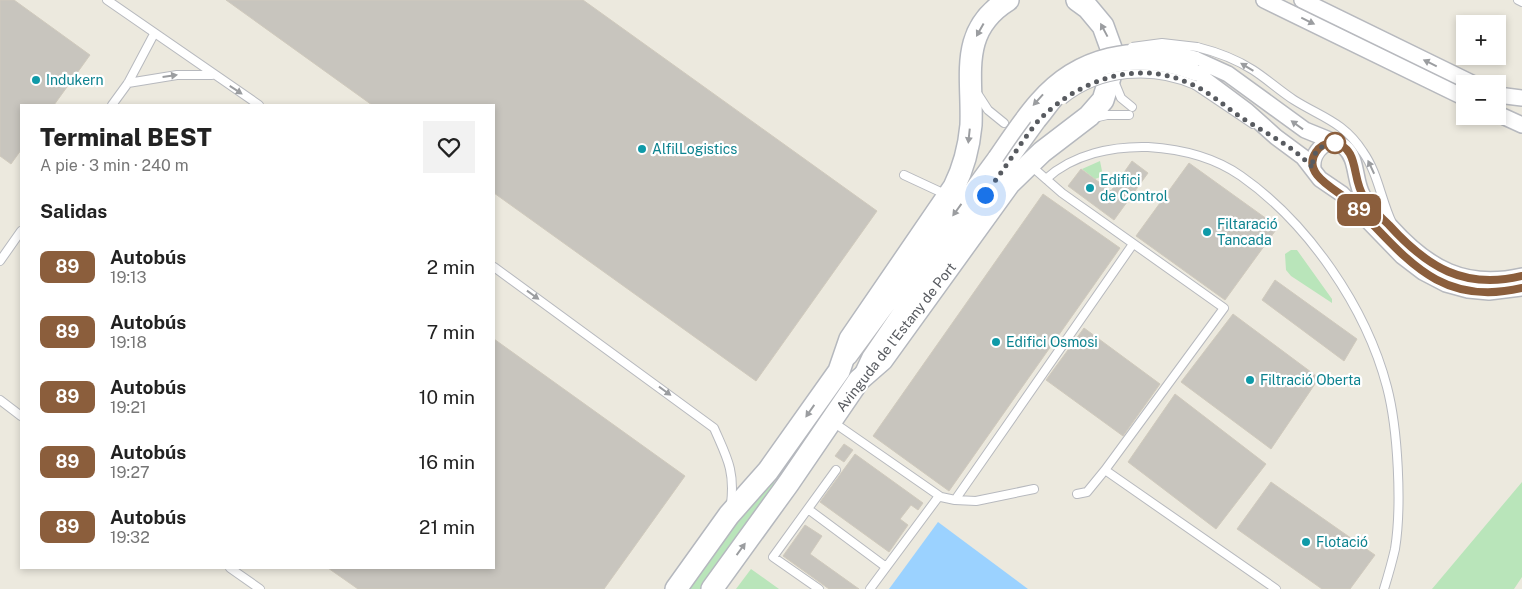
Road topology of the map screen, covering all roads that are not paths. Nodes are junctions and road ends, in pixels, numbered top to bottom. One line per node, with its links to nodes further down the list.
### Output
1 (107, 0): 8 (lane)
2 (1076, 0): 9 (street, Avinguda de l'Estany de Port, one-way to 2)
3 (1264, 0): 15 (street, one-way to 15)
4 (1302, 0): 13 (street, one-way to 4)
5 (1518, 0): 7 (lane)
6 (1003, 2): 11 (street, Avinguda de l'Estany de Port, one-way to 11)
7 (1522, 2)
8 (154, 34): 12 (lane); 14 (lane)
9 (1110, 63): 10 (street, bridge); 22 (street, Avinguda de l'Estany de Port); 22 (lane); 26 (street, one-way to 26, bridge)
10 (1196, 66): 24 (street, one-way to 10); 26 (street, bridge); 27 (street); 33 (lane, one-way to 10)
11 (969, 70): 21 (lane); 31 (street, Avinguda de l'Estany de Port, one-way to 31)
12 (213, 75): 14 (lane, one-way to 12); 19 (lane, one-way to 19)
13 (1456, 75)
14 (128, 83): 18 (lane)
15 (1456, 94)
16 (1506, 96): 17 (street)
17 (1522, 98)
18 (113, 104)
19 (257, 104)
20 (1506, 118): 23 (street)
21 (1004, 123)
22 (1081, 124): 26 (street, Avinguda de l'Estany de Port)
23 (1522, 126)
24 (1341, 145): 25 (street); 27 (street)
25 (1352, 159): 30 (street); 33 (street)
26 (1011, 161): 29 (lane); 39 (street, one-way to 39); 42 (street, Avinguda de l'Estany de Port)
27 (1313, 168): 30 (street)
28 (904, 175): 31 (lane)
29 (1046, 179): 34 (lane); 59 (lane)
30 (1325, 182): 38 (street)
31 (948, 196): 39 (street, Avinguda de l'Estany de Port)
32 (20, 232): 35 (lane)
33 (1406, 243): 37 (street)
34 (1133, 244): 44 (lane); 48 (lane)
35 (0, 260)
36 (495, 268): 50 (lane, one-way to 50)
37 (1522, 276)
38 (1522, 288)
39 (839, 371): 50 (street, Avinguda de l'Estany de Port, one-way to 50)
40 (0, 400): 41 (lane)
41 (20, 415)
42 (831, 421): 47 (lane); 55 (street, Avinguda de l'Estany de Port, one-way to 42)
43 (836, 470): 49 (lane)
44 (1105, 470): 46 (lane); 58 (lane)
45 (1034, 489): 48 (lane)
46 (1077, 494)
47 (939, 496): 48 (lane); 51 (lane)
48 (956, 500)
49 (808, 509): 51 (lane); 56 (lane)
50 (729, 515): 54 (street, Avinguda de l'Estany de Port)
51 (886, 567): 57 (lane)
52 (231, 569): 53 (lane)
53 (260, 589)
54 (676, 589)
55 (712, 589)
56 (819, 589)
57 (870, 589)
58 (1276, 589)
59 (1384, 589)

